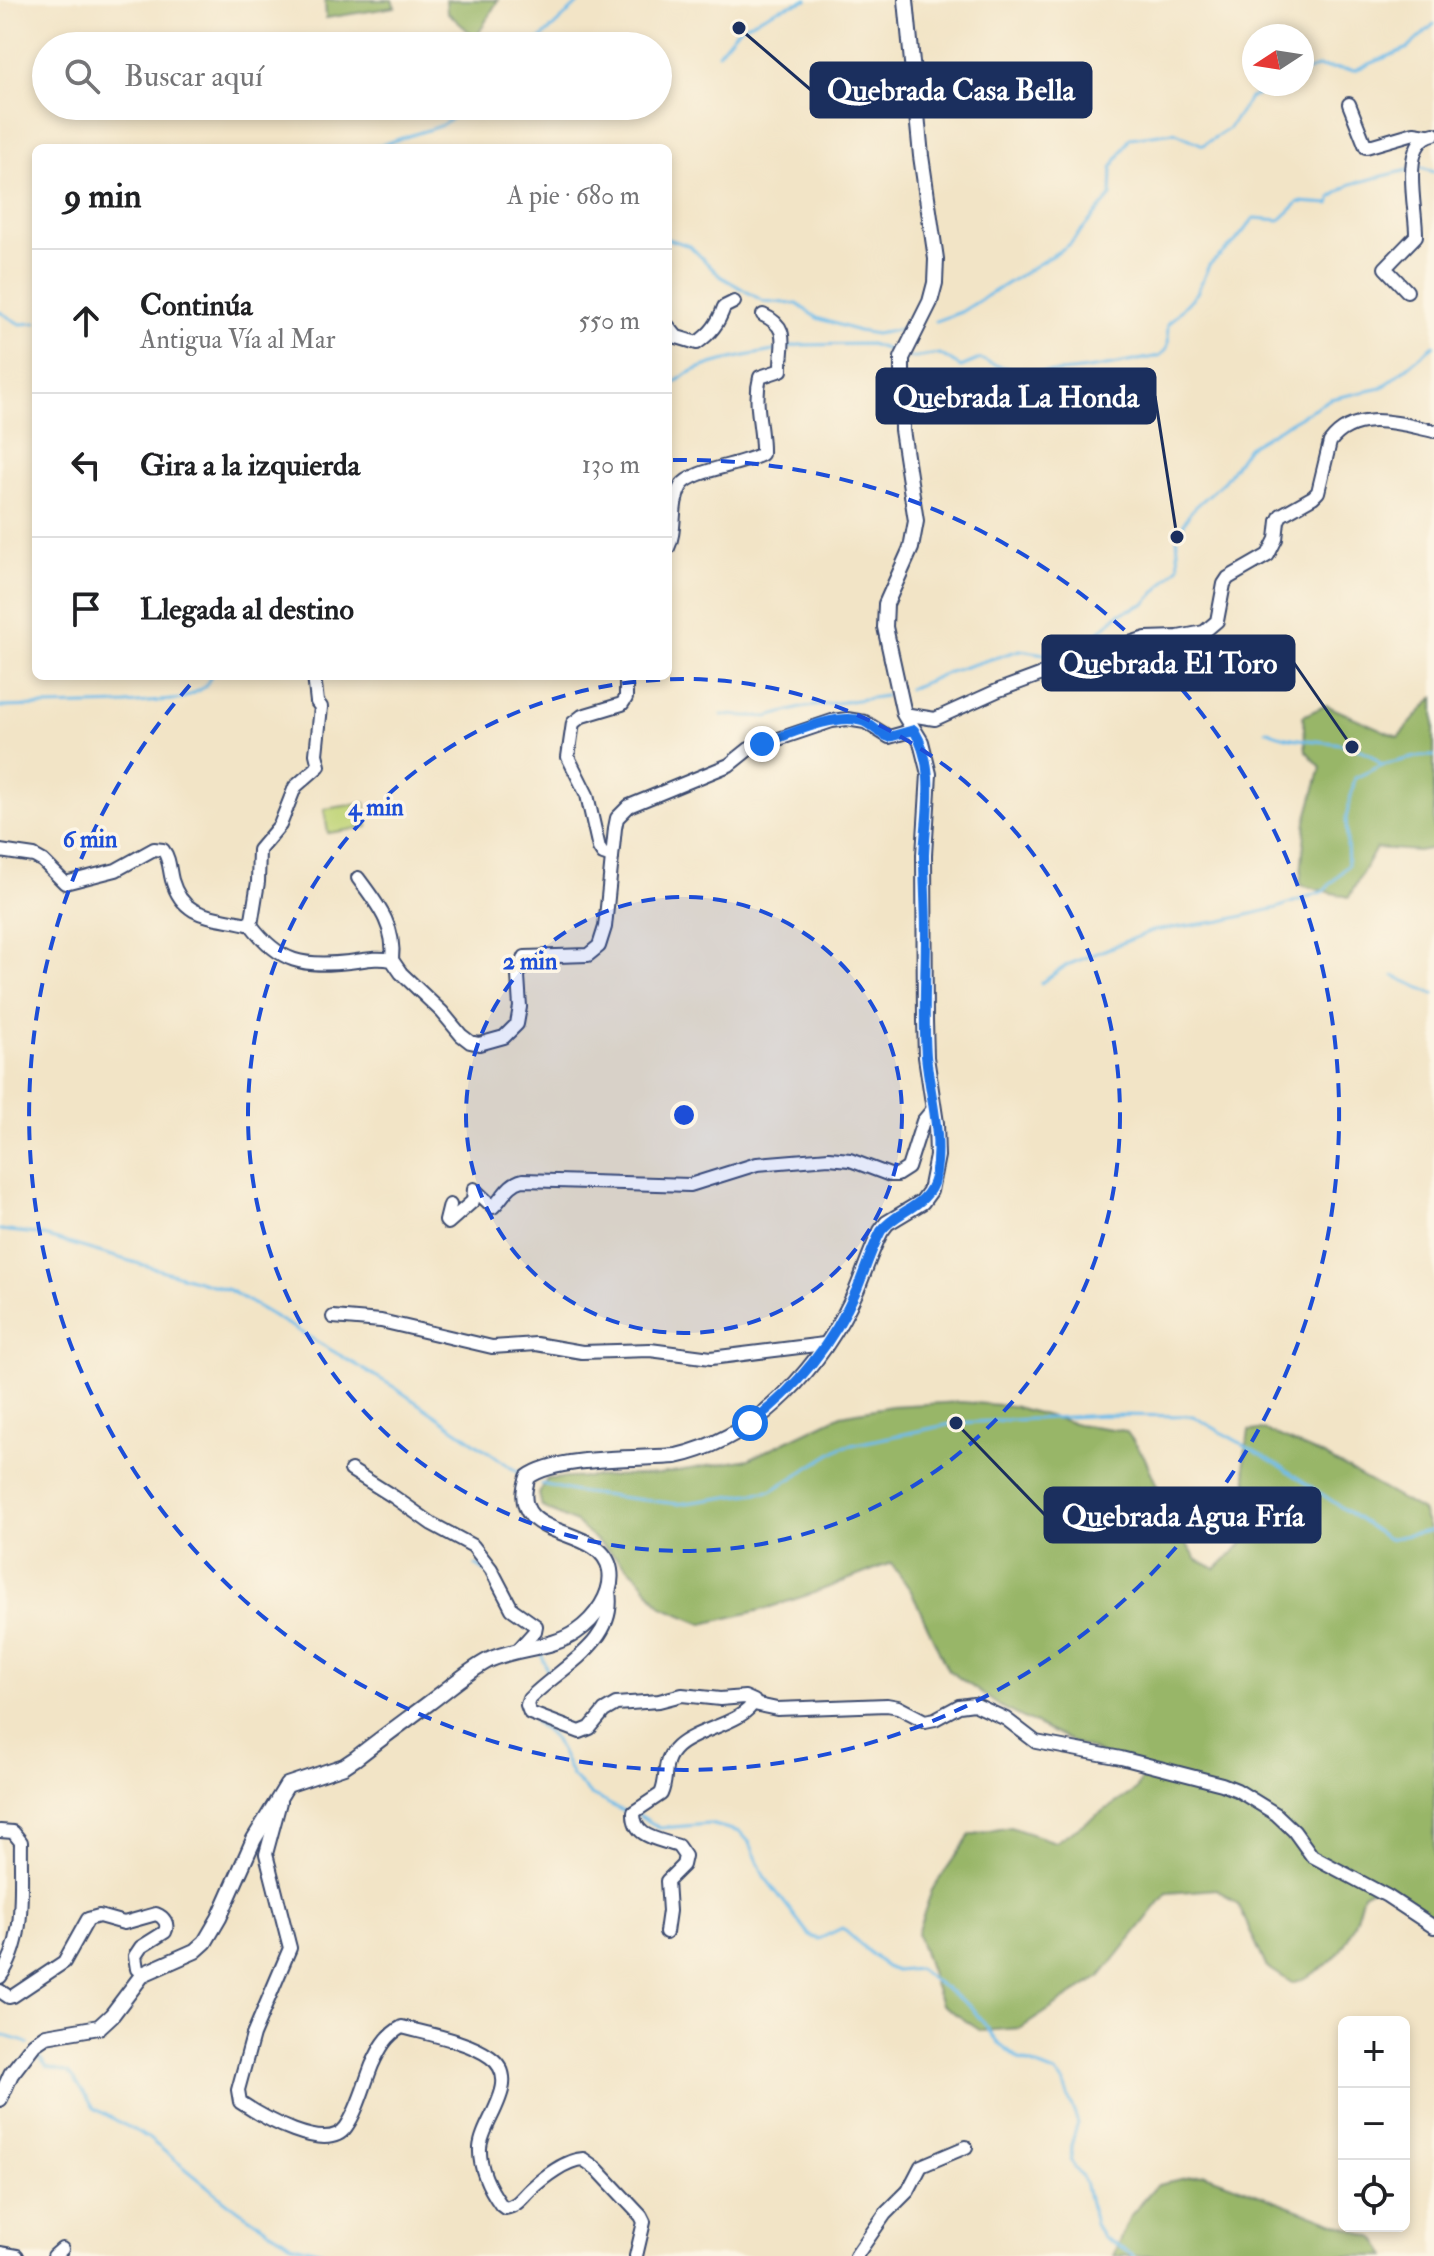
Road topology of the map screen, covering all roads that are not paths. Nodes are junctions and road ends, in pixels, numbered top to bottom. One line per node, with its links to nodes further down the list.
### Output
1 (906, 0): 12 (main road)
2 (1349, 104): 3 (street)
3 (1431, 134): 4 (street)
4 (1407, 291)
5 (734, 302): 7 (street)
6 (763, 315): 9 (street)
7 (672, 331)
8 (1434, 431): 12 (street)
9 (672, 526)
10 (314, 680): 17 (street)
11 (626, 680): 15 (street)
12 (904, 714): 13 (main road)
13 (914, 730): 15 (street); 19 (main road)
14 (0, 851): 17 (street)
15 (612, 857): 18 (street)
16 (358, 878): 18 (street)
17 (251, 925): 18 (street)
18 (392, 960)
19 (933, 1109): 20 (street); 22 (main road)
20 (450, 1205)
21 (333, 1317): 22 (street)
22 (824, 1344): 24 (main road)
23 (351, 1470): 25 (street)
24 (609, 1592): 25 (main road); 26 (street)
25 (518, 1650): 27 (main road)
26 (754, 1704): 29 (street); 30 (street)
27 (284, 1788): 31 (main road); 38 (street)
28 (0, 1831): 32 (street)
29 (1434, 1927)
30 (666, 1932)
31 (143, 1974): 33 (street); 34 (main road)
32 (0, 1977)
33 (0, 1991)
34 (0, 2099)
35 (966, 2147): 39 (street)
36 (0, 2253): 37 (street)
37 (17, 2256)
38 (636, 2256)
39 (856, 2256)

